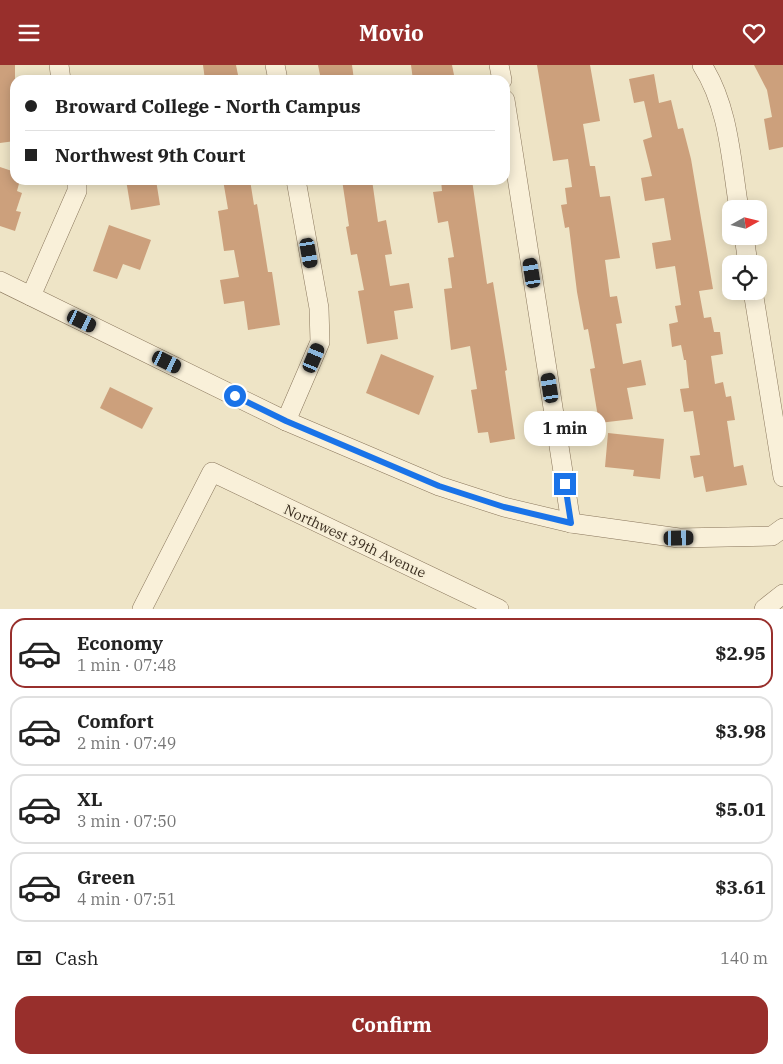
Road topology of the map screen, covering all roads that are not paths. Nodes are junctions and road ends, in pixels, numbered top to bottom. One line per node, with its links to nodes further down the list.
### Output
1 (702, 65): 5 (street)
2 (510, 132): 11 (street)
3 (77, 185): 7 (street)
4 (297, 185): 9 (street)
5 (738, 200)
6 (0, 281): 7 (street)
7 (32, 296): 9 (street)
8 (754, 300): 10 (street)
9 (286, 421): 11 (street)
10 (783, 477)
11 (571, 523): 12 (street)
12 (783, 528)
13 (783, 594): 16 (street)
14 (142, 609): 15 (street, Northwest 39th Avenue)
15 (499, 609)
16 (764, 609)

